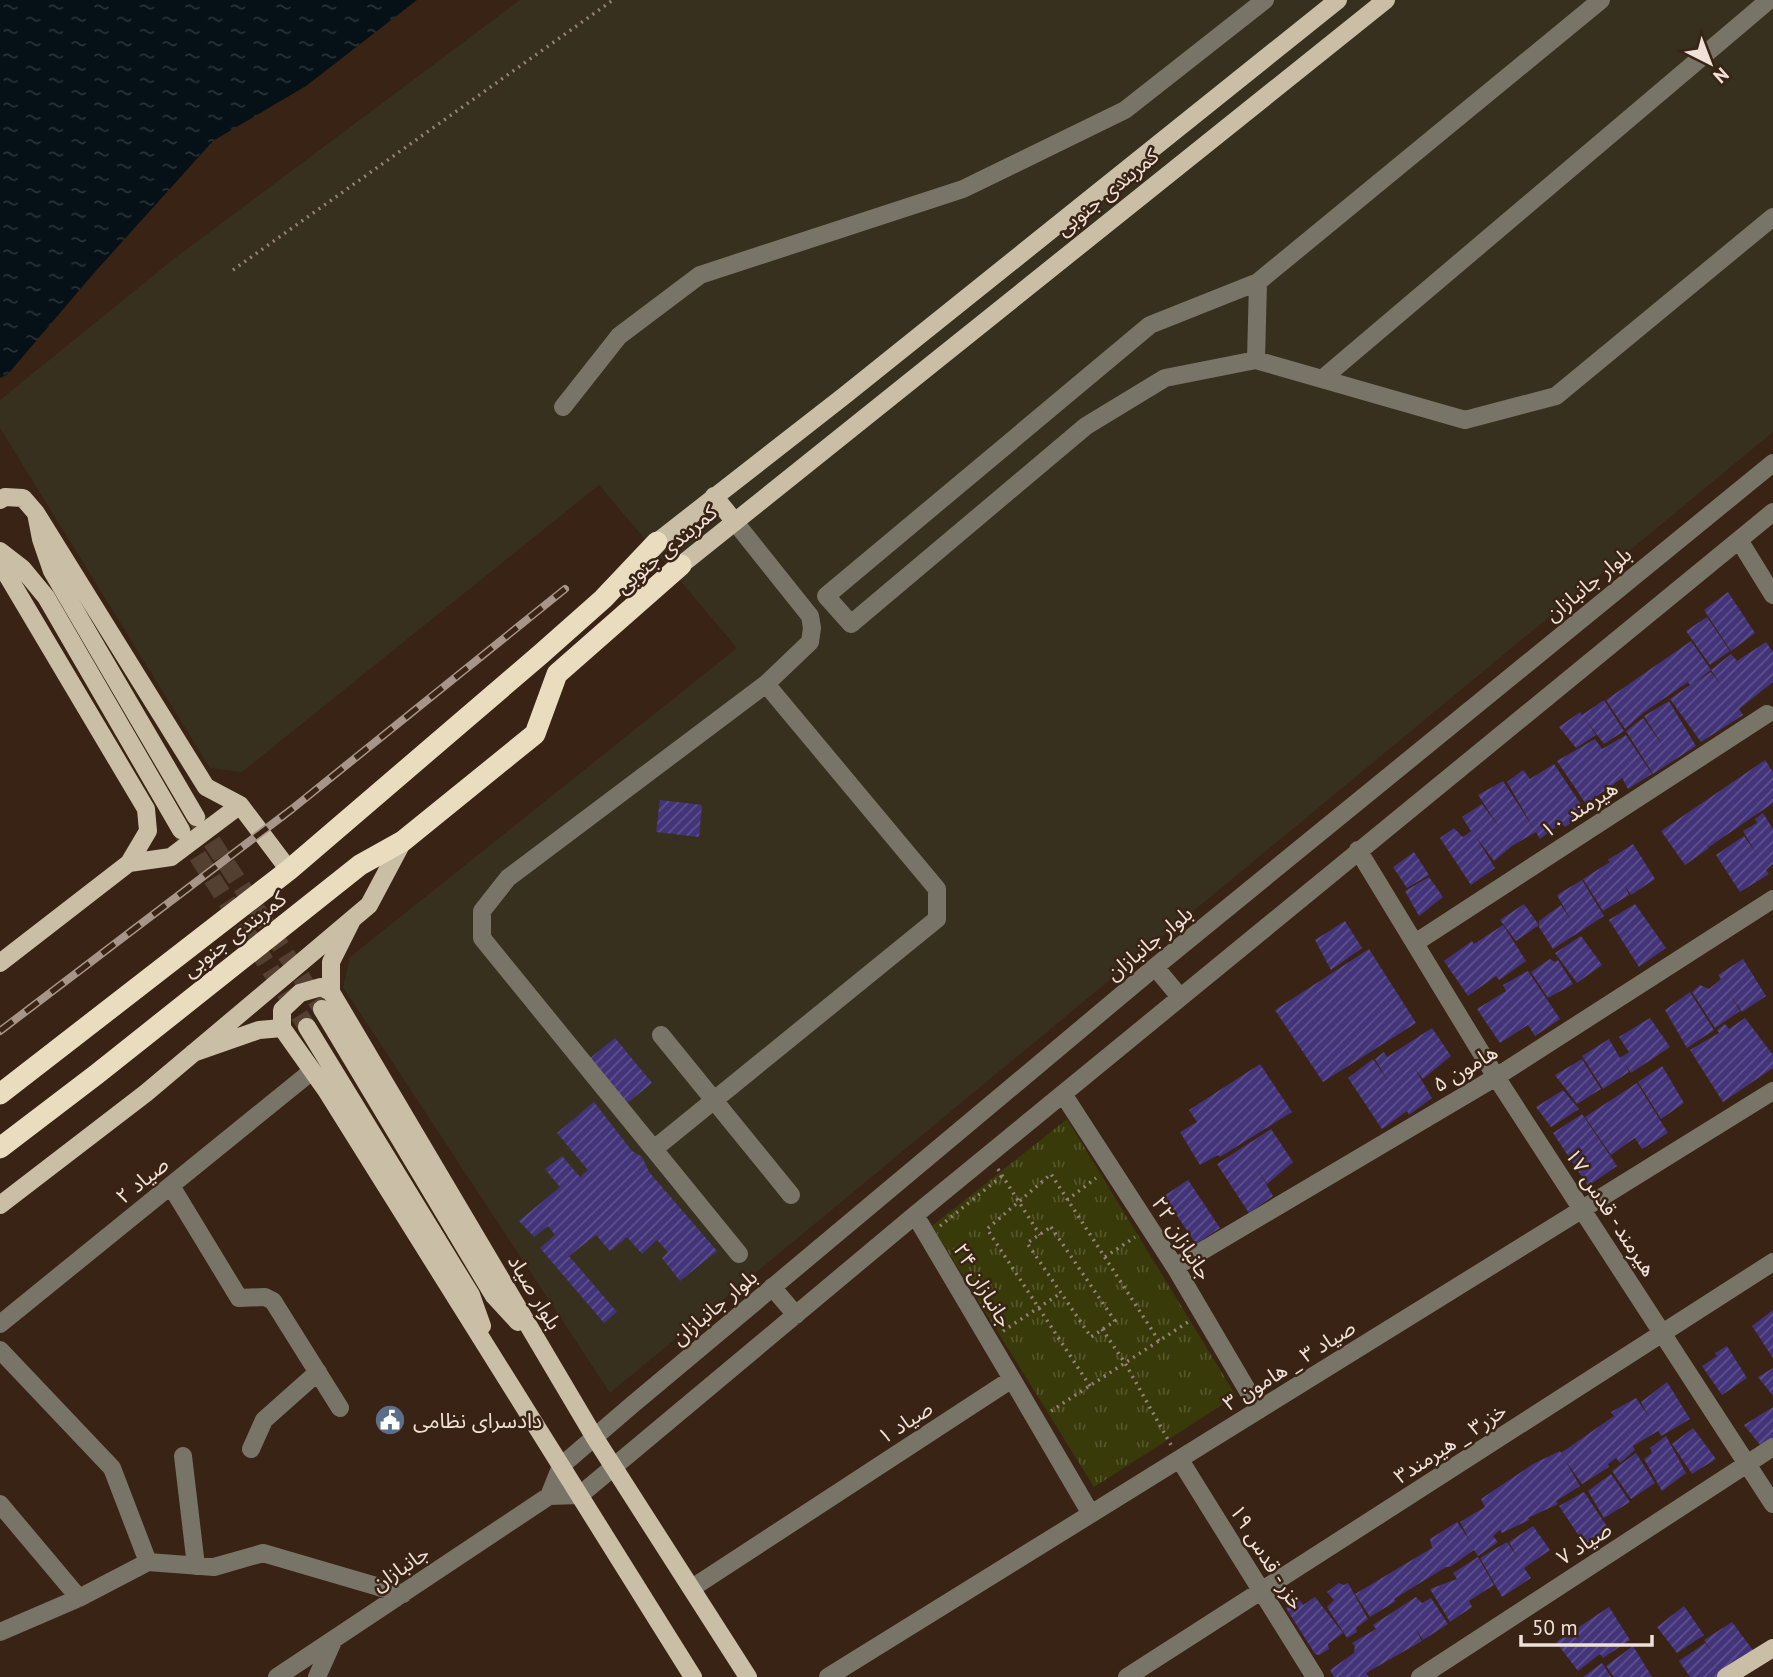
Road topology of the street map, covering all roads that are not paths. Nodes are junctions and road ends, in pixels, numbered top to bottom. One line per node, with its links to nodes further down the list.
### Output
1 (1265, 0): 11 (street)
2 (1338, 0): 10 (main road, کمربندی جنوبی)
3 (1386, 0): 12 (main road, کمربندی جنوبی)
4 (1601, 0): 7 (street)
5 (1769, 0): 9 (street)
6 (1773, 217): 9 (street)
7 (1258, 282): 8 (street); 25 (street)
8 (1256, 360): 9 (street); 25 (street)
9 (1322, 380)
10 (844, 396): 12 (main road); 14 (main road, کمربندی جنوبی)
11 (563, 407)
12 (862, 420): 18 (main road, کمربندی جنوبی)
13 (1773, 463): 42 (street, بلوار جانبازان)
14 (714, 496): 18 (main road); 20 (main road, کمربندی جنوبی)
15 (0, 500): 17 (main road)
16 (1773, 512): 19 (street)
17 (36, 513): 31 (main road); 32 (main road)
18 (735, 522): 23 (main road, کمربندی جنوبی); 27 (street)
19 (1739, 540): 24 (street); 35 (street)
20 (657, 542): 26 (highway, کمربندی جنوبی)
21 (0, 551): 33 (main road)
22 (0, 564): 36 (main road)
23 (681, 565): 28 (highway, کمربندی جنوبی)
24 (1773, 595)
25 (826, 596): 27 (street)
26 (603, 599): 28 (highway); 37 (highway, کمربندی جنوبی)
27 (807, 612): 29 (street)
28 (620, 620): 34 (highway, کمربندی جنوبی)
29 (766, 684): 55 (street); 57 (street)
30 (1767, 714): 40 (street, هیرمند ۱۰)
31 (240, 805): 36 (main road); 37 (main road)
32 (196, 817)
33 (181, 830)
34 (402, 841): 39 (main road); 56 (highway, کمربندی جنوبی)
35 (1358, 850): 40 (street, هیرمند - قدس ۱۷); 44 (street)
36 (129, 863): 41 (main road)
37 (289, 870): 53 (highway, کمربندی جنوبی)
38 (1773, 899): 51 (street, هامون ۵)
39 (352, 920): 43 (main road); 49 (main road)
40 (1415, 943): 51 (street, هیرمند - قدس ۱۷)
41 (0, 963)
42 (1154, 967): 44 (street); 66 (street, بلوار جانبازان)
43 (331, 992): 47 (main road); 70 (main road, بلوار صیاد)
44 (1180, 997): 54 (street)
45 (322, 1009): 70 (main road)
46 (307, 1027): 72 (main road)
47 (282, 1028): 49 (main road); 50 (main road)
48 (661, 1035): 55 (street)
49 (193, 1053): 60 (main road)
50 (313, 1071): 58 (street, صیاد ۲); 72 (main road)
51 (1496, 1077): 61 (street, هیرمند - قدس ۱۷); 65 (street, هامون ۵)
52 (1773, 1091): 61 (street, صیاد ۳ _ هامون ۳)
53 (0, 1094)
54 (1063, 1094): 62 (street); 65 (street, جانبازان ۲۲)
55 (714, 1100): 57 (street); 59 (street)
56 (0, 1148)
57 (654, 1149): 63 (street)
58 (170, 1186): 68 (street, صیاد ۲); 73 (street)
59 (792, 1195)
60 (0, 1205)
61 (1582, 1209): 69 (street, هیرمند - قدس ۱۷); 76 (street, صیاد ۳ _ هامون ۳)
62 (915, 1215): 67 (street); 74 (street, جانبازان ۲۴)
63 (739, 1254)
64 (1773, 1262): 69 (street, خزر۳ _ هیرمند۳)
65 (1175, 1267): 76 (street, جانبازان ۲۲)
66 (772, 1287): 67 (street); 77 (street, بلوار جانبازان)
67 (796, 1315): 84 (street)
68 (0, 1324)
69 (1662, 1333): 82 (street, هیرمند - قدس ۱۷); 93 (street, خزر۳ _ هیرمند۳)
70 (540, 1345): 77 (main road, بلوار صیاد)
71 (0, 1350): 90 (street)
72 (496, 1363): 83 (main road)
73 (318, 1372): 75 (street); 79 (street)
74 (1012, 1379): 89 (street); 92 (street, صیاد ۱)
75 (340, 1408)
76 (1259, 1410): 81 (street, صیاد ۳ _ هامون ۳)
77 (596, 1438): 83 (street, بلوار جانبازان); 84 (main road, بلوار صیاد)
78 (1773, 1447): 82 (street, صیاد ۷)
79 (251, 1449)
80 (183, 1456): 91 (street)
81 (1180, 1460): 89 (street, صیاد ۳ _ هامون ۳); 93 (street, خزر - قدس ۱۹)
82 (1747, 1464): 88 (street, هیرمند - قدس ۱۷); 106 (street, صیاد ۷)
83 (561, 1466): 85 (main road); 86 (street)
84 (615, 1468): 85 (street); 92 (main road, بلوار صیاد)
85 (580, 1495): 86 (street); 101 (main road)
86 (549, 1496): 94 (street, جانبازان)
87 (0, 1504): 95 (street)
88 (1773, 1504)
89 (1091, 1514): 103 (street, صیاد ۳ _ هامون ۳)
90 (148, 1562): 91 (street); 95 (street)
91 (196, 1566): 94 (street)
92 (692, 1588): 102 (main road, بلوار صیاد)
93 (1261, 1591): 104 (street, خزر۳ _ هیرمند۳); 105 (street, خزر - قدس ۱۹)
94 (403, 1594): 97 (street, جانبازان)
95 (79, 1598): 96 (street)
96 (0, 1632)
97 (334, 1639): 99 (street, جانبازان); 100 (street)
98 (1773, 1648): 107 (main road)
99 (277, 1677)
100 (317, 1677)
101 (693, 1677)
102 (748, 1677)
103 (828, 1677)
104 (1127, 1677)
105 (1315, 1677)
106 (1420, 1677)
107 (1727, 1677)

